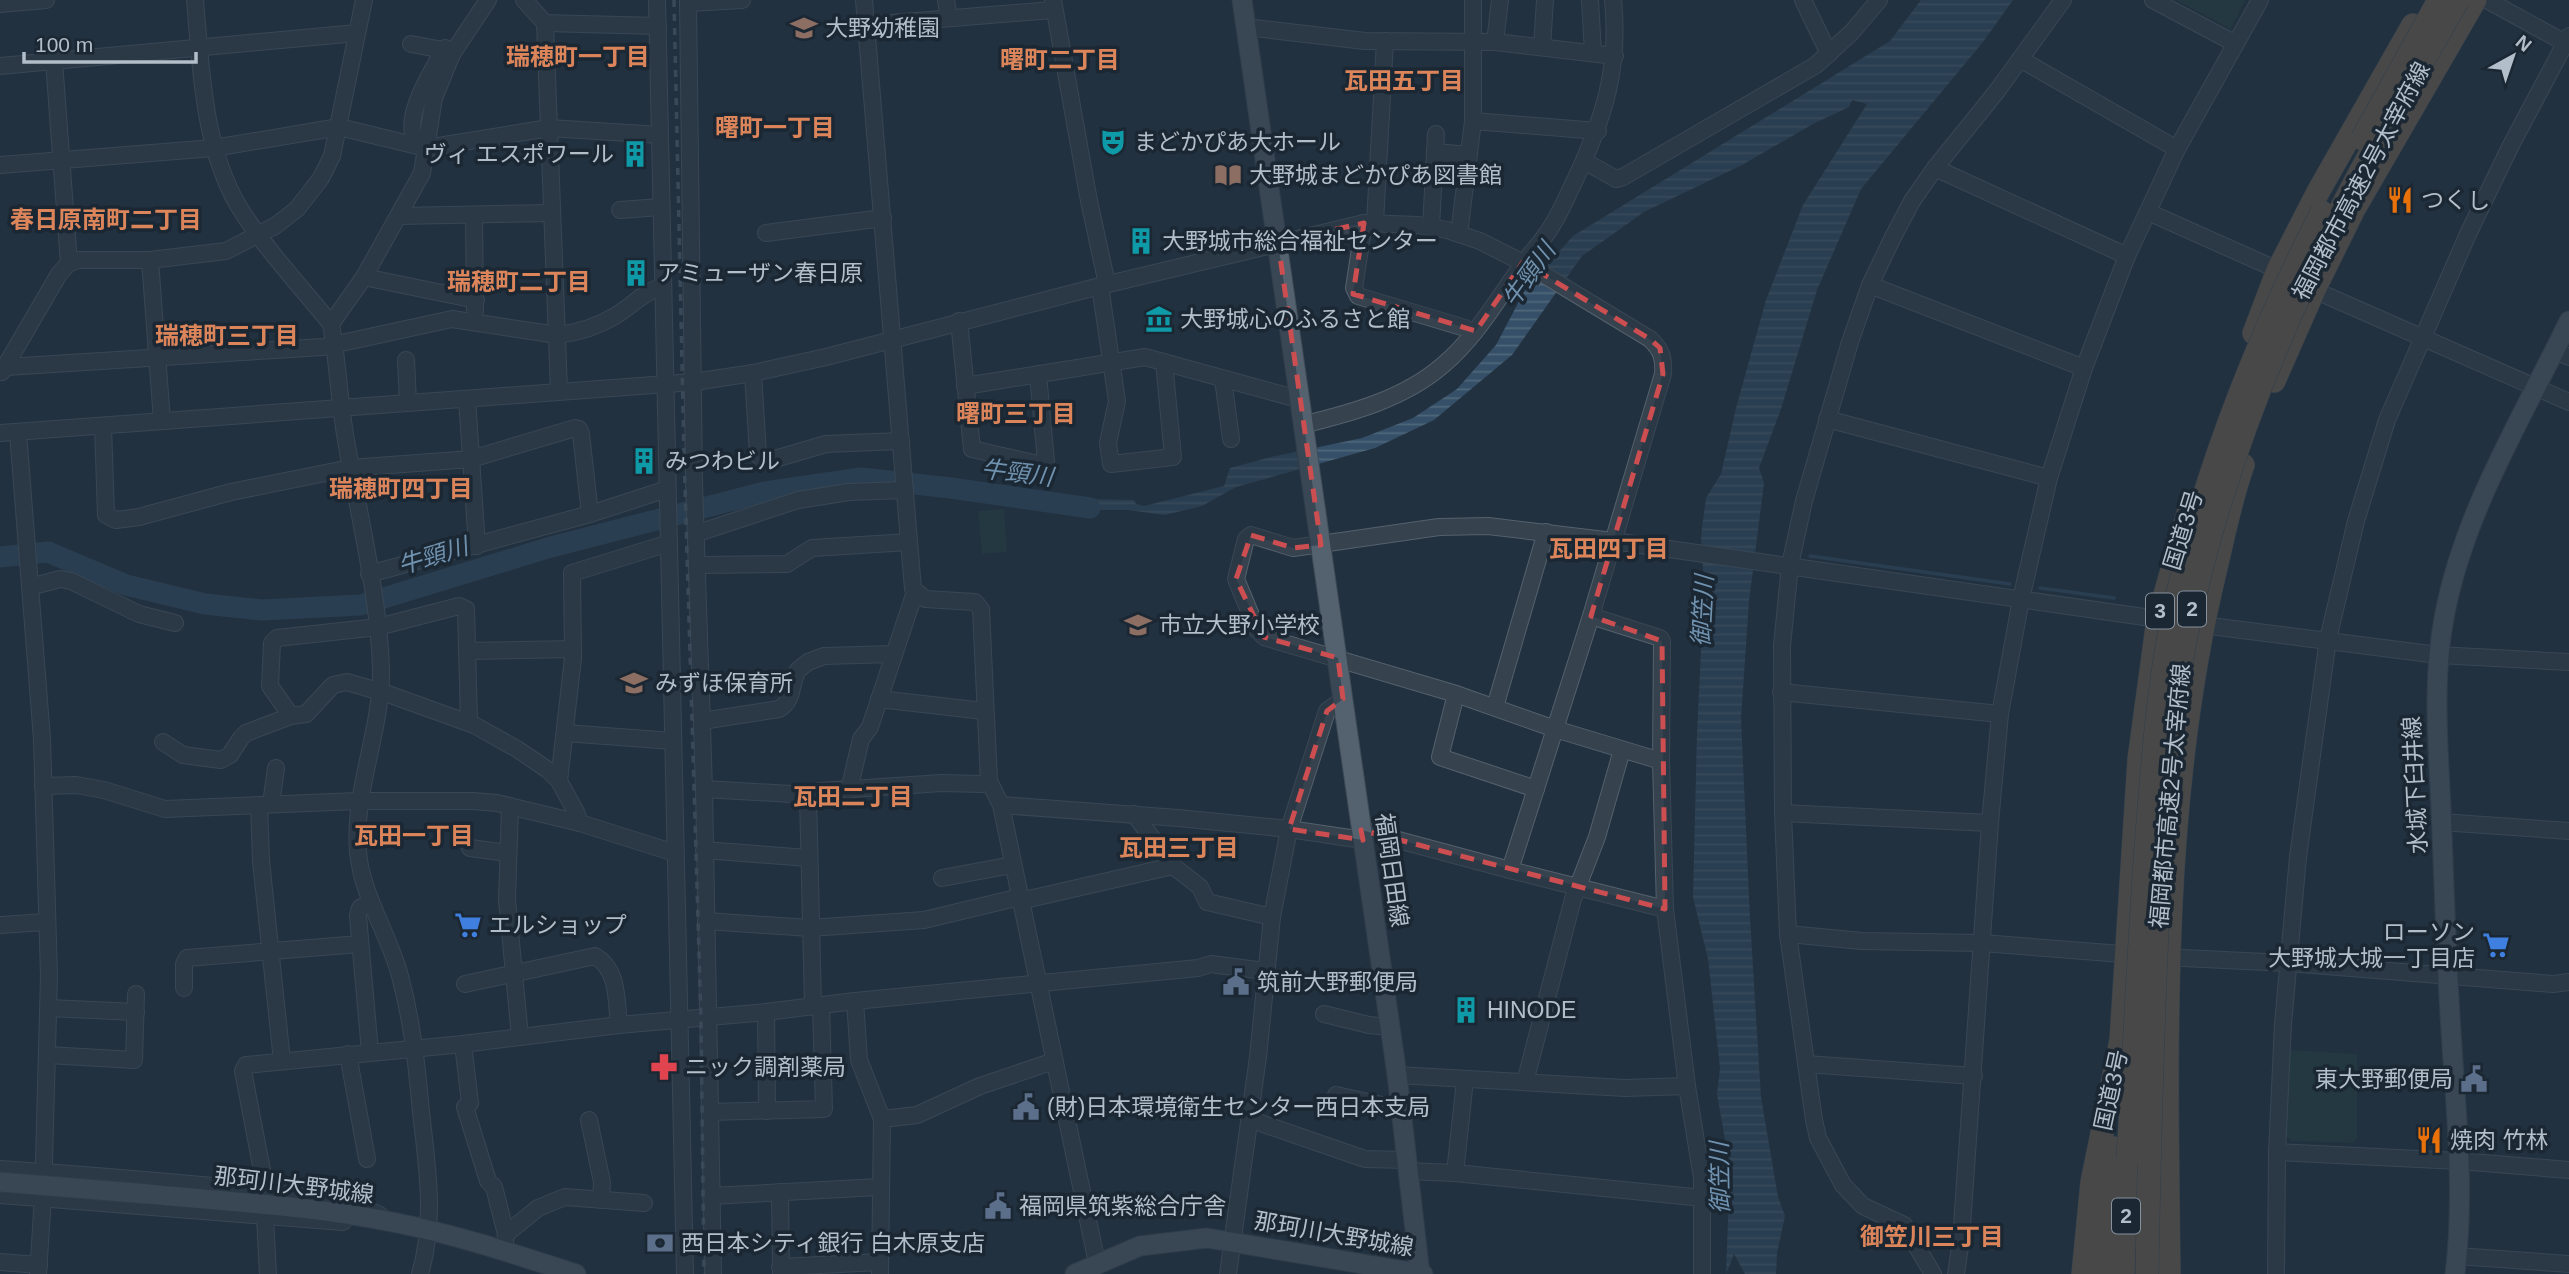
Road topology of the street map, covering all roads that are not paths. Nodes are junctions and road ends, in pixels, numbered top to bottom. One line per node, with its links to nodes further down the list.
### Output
1 (46, 0): 27 (street)
2 (195, 0): 41 (street)
3 (364, 0): 34 (street)
4 (488, 0): 43 (street)
5 (524, 0): 30 (street)
6 (657, 0): 32 (street)
7 (742, 0): 26 (street)
8 (864, 0): 31 (street)
9 (946, 0): 29 (street)
10 (1242, 0): 33 (main road)
11 (1473, 0): 35 (street)
12 (1500, 0): 38 (street)
13 (1545, 0): 42 (street)
14 (1590, 0): 44 (street)
15 (1613, 0): 46 (street)
16 (1803, 0): 45 (street)
17 (1879, 0): 45 (street)
18 (2063, 0): 47 (street)
19 (2153, 0): 40 (street)
20 (2260, 0): 40 (street)
21 (2427, 0): 82 (highway, 国道3号 / 3)
22 (2439, 0): 302 (highway, 福岡都市高速2号太宰府線 / 2, bridge)
23 (2458, 0): 303 (highway, 福岡都市高速2号太宰府線 / 2, bridge)
24 (2475, 0): 87 (highway, 国道3号 / 3)
25 (2487, 0): 37 (street)
26 (688, 2): 108 (street)
27 (0, 4)
28 (1053, 5): 29 (street); 84 (street)
29 (949, 18): 31 (street)
30 (545, 23): 32 (street); 52 (street)
31 (866, 25): 71 (street)
32 (657, 26): 55 (street)
33 (1246, 27): 36 (street); 77 (main road)
34 (357, 33): 41 (street); 51 (street)
35 (1474, 40): 36 (street); 38 (street); 50 (street)
36 (1385, 41): 72 (street)
37 (2568, 41): 95 (street)
38 (1495, 42): 42 (street)
39 (411, 44): 43 (street)
40 (2236, 44): 58 (street)
41 (200, 47): 48 (street); 56 (street)
42 (1542, 47): 44 (street)
43 (448, 52): 57 (street)
44 (1592, 53): 46 (street)
45 (1829, 54): 62 (street)
46 (1615, 56): 53 (street)
47 (2020, 59): 58 (street); 64 (street)
48 (54, 61): 49 (street); 61 (street)
49 (0, 66)
50 (1473, 121): 53 (street); 60 (street)
51 (339, 127): 56 (street); 57 (street); 74 (street)
52 (549, 128): 55 (street); 57 (street); 68 (street)
53 (1598, 131): 62 (street)
54 (1436, 134): 59 (street)
55 (660, 135): 65 (street)
56 (214, 148): 61 (street); 74 (street)
57 (426, 148): 70 (street)
58 (2177, 149): 67 (street)
59 (1435, 152): 60 (street); 73 (street)
60 (1469, 155): 76 (street)
61 (61, 160): 63 (street); 80 (street)
62 (1584, 162): 81 (street)
63 (0, 165)
64 (1935, 168): 78 (street); 85 (street)
65 (660, 207): 66 (street); 86 (street)
66 (620, 210)
67 (2148, 212): 78 (street); 82 (street)
68 (552, 213): 69 (street); 94 (street)
69 (474, 215): 70 (street); 88 (street)
70 (400, 216): 83 (street)
71 (883, 218): 75 (street); 96 (street)
72 (1369, 223): 73 (street); 77 (street); 93 (street)
73 (1431, 227): 76 (street)
74 (259, 233): 79 (street); 92 (street)
75 (766, 233)
76 (1459, 234): 81 (street)
77 (1278, 242): 84 (street); 113 (main road)
78 (2127, 256): 103 (street)
79 (150, 260): 80 (street); 99 (street)
80 (69, 263): 104 (street)
81 (1527, 265): 93 (street); 134 (street)
82 (2278, 270): 146 (highway, 国道3号 / 3)
83 (364, 277): 88 (street); 92 (street)
84 (1104, 285): 90 (street); 101 (street)
85 (1870, 285): 103 (street); 118 (street)
86 (663, 286): 94 (street); 109 (street)
87 (2314, 290): 95 (street); 149 (highway, 国道3号 / 3)
88 (475, 300): 89 (street)
89 (474, 321): 94 (street); 97 (street)
90 (959, 321): 96 (street); 110 (street)
91 (2569, 321): 98 (main road, 水城下臼井線)
92 (331, 324): 97 (street)
93 (1474, 333): 120 (street)
94 (557, 335): 112 (street)
95 (2422, 338): 111 (street); 150 (street)
96 (892, 339): 105 (street); 125 (street)
97 (335, 344): 99 (street); 117 (street)
98 (2562, 354): 111 (main road, 水城下臼井線)
99 (157, 359): 104 (street); 119 (street)
100 (406, 360): 116 (street)
101 (1111, 362): 102 (street); 102 (street); 106 (street)
102 (1164, 362): 107 (street)
103 (2084, 368): 128 (street)
104 (3, 371)
105 (753, 373): 108 (street); 125 (street)
106 (1038, 374): 110 (street); 110 (street)
107 (1223, 379): 113 (street); 124 (street)
108 (694, 382): 109 (street); 133 (street)
109 (664, 384): 112 (street); 129 (street)
110 (965, 386)
111 (2535, 387): 115 (street); 154 (main road, 水城下臼井線)
112 (559, 391): 114 (street)
113 (1298, 399): 120 (main road)
114 (467, 400): 116 (street); 126 (street)
115 (2569, 402)
116 (408, 403): 117 (street)
117 (340, 407): 119 (street); 127 (street)
118 (1827, 419): 128 (street); 140 (street)
119 (162, 421): 121 (street)
120 (1302, 425): 137 (main road, 福岡日田線)
121 (103, 426): 123 (street); 127 (street)
122 (0, 433): 123 (street)
123 (18, 433): 142 (street)
124 (1231, 439)
125 (901, 443): 130 (street)
126 (471, 459): 127 (street); 131 (street); 138 (street)
127 (351, 468): 141 (street)
128 (2049, 478): 144 (street)
129 (667, 489): 131 (street); 136 (street)
130 (905, 490): 133 (street); 135 (street)
131 (590, 514): 138 (street)
132 (1546, 532): 134 (street); 137 (street); 162 (street)
133 (695, 534): 139 (street)
134 (1613, 541): 140 (street); 145 (street)
135 (909, 542): 139 (street); 143 (street)
136 (670, 543): 151 (street); 170 (street)
137 (1321, 545): 155 (main road, 福岡日田線); 155 (street)
138 (477, 546): 141 (street)
139 (698, 565): 166 (street)
140 (1790, 565): 144 (street); 158 (street)
141 (369, 574): 148 (street)
142 (29, 582): 147 (street); 177 (street)
143 (915, 592): 153 (street); 163 (street)
144 (2021, 599): 146 (street); 164 (street)
145 (1591, 616): 168 (street); 173 (street)
146 (2158, 619): 149 (street); 216 (highway, 国道3号 / 3)
147 (175, 623)
148 (377, 625): 152 (street); 157 (street); 165 (street)
149 (2202, 625): 150 (street); 217 (highway, 国道3号 / 3)
150 (2328, 639): 154 (street); 218 (street)
151 (573, 649): 152 (street); 169 (street)
152 (467, 651): 167 (street)
153 (894, 654): 160 (street); 166 (street)
154 (2438, 655): 156 (street); 189 (main road, 水城下臼井線)
155 (1338, 658): 159 (street); 161 (main road, 福岡日田線)
156 (2569, 662)
157 (380, 691): 165 (street); 167 (street); 182 (street)
158 (1782, 692): 164 (street); 186 (street)
159 (1455, 694): 162 (street); 179 (street)
160 (879, 699): 163 (street); 180 (street)
161 (1343, 699): 191 (street); 193 (main road, 福岡日田線)
162 (1495, 707): 168 (street)
163 (984, 711): 176 (street)
164 (2000, 714): 188 (street)
165 (290, 716): 171 (street)
166 (702, 721): 178 (street)
167 (469, 723): 175 (street)
168 (1555, 729): 172 (street); 179 (street)
169 (565, 733): 170 (street); 175 (street)
170 (673, 741): 197 (street)
171 (163, 742)
172 (1622, 750): 173 (street); 203 (street)
173 (1661, 761): 206 (street)
174 (276, 768): 183 (street)
175 (559, 781): 190 (street)
176 (989, 781): 180 (street); 184 (street)
177 (43, 786): 183 (street); 209 (street)
178 (704, 789): 181 (street); 195 (street)
179 (1536, 789): 201 (street)
180 (849, 790): 181 (street)
181 (808, 795): 198 (street)
182 (358, 801): 183 (street); 185 (street); 205 (street)
183 (265, 805): 215 (street)
184 (1001, 805): 187 (street); 199 (street)
185 (510, 806): 190 (street); 196 (street)
186 (1783, 813): 188 (street); 212 (street)
187 (1134, 814): 191 (street); 200 (street)
188 (1990, 822): 213 (street)
189 (2441, 822): 192 (street); 221 (main road, 水城下臼井線)
190 (580, 823): 197 (street)
191 (1289, 829): 193 (street); 207 (street)
192 (2569, 831)
193 (1362, 835): 201 (street); 236 (main road, 福岡日田線)
194 (470, 848): 196 (street)
195 (704, 850): 198 (street); 208 (street)
196 (509, 853): 220 (street)
197 (675, 853): 234 (street)
198 (808, 858): 211 (street)
199 (1012, 865): 202 (street); 204 (street)
200 (1173, 866): 204 (street); 207 (street)
201 (1510, 870): 203 (street)
202 (942, 878)
203 (1576, 887): 206 (street); 250 (street)
204 (1020, 899): 211 (street); 224 (street)
205 (371, 902): 214 (street); 240 (street)
206 (1665, 909): 251 (street)
207 (1272, 917): 219 (street)
208 (706, 921): 211 (street); 233 (street)
209 (46, 922): 210 (street); 229 (street)
210 (0, 925)
211 (810, 928): 228 (street)
212 (1788, 934): 213 (street); 246 (street)
213 (1982, 943): 216 (street); 248 (street)
214 (360, 944): 215 (street); 241 (street)
215 (270, 950): 225 (street); 244 (street)
216 (2126, 954): 217 (street); 238 (highway, 国道3号 / 3)
217 (2169, 957): 218 (street); 304 (highway, 国道3号 / 3)
218 (2288, 963): 221 (street); 259 (street)
219 (1265, 971): 224 (street); 257 (street)
220 (514, 973): 223 (street); 235 (street); 237 (street)
221 (2447, 975): 222 (street); 261 (main road, 水城下臼井線)
222 (2569, 982)
223 (465, 984)
224 (1038, 985): 227 (street); 245 (street)
225 (183, 988)
226 (136, 994): 230 (street)
227 (855, 1001): 228 (street); 256 (street)
228 (817, 1006): 231 (street); 254 (street)
229 (49, 1009): 230 (street); 243 (street)
230 (136, 1012): 243 (street)
231 (766, 1012): 233 (street); 254 (street)
232 (1324, 1014): 236 (street)
233 (708, 1017): 234 (street); 255 (street)
234 (680, 1020): 235 (street); 292 (street)
235 (620, 1025): 237 (street)
236 (1389, 1027): 247 (main road, 福岡日田線)
237 (520, 1037): 239 (street)
238 (2121, 1040): 300 (highway, 国道3号 / 3); 301 (highway)
239 (463, 1044): 240 (street); 281 (street)
240 (415, 1048): 241 (street); 279 (street)
241 (370, 1052): 242 (street)
242 (348, 1054): 244 (street); 260 (street)
243 (48, 1055): 265 (street)
244 (282, 1061): 269 (street)
245 (1055, 1061): 256 (street); 283 (street)
246 (1806, 1064): 248 (street); 298 (street)
247 (1397, 1075): 249 (street); 253 (main road, 福岡日田線)
248 (1974, 1076): 299 (street)
249 (1465, 1080): 250 (street); 266 (street)
250 (1525, 1082): 251 (street)
251 (1686, 1086): 274 (street)
252 (1336, 1095): 253 (street)
253 (1401, 1108): 262 (main road, 福岡日田線)
254 (767, 1111): 255 (street)
255 (710, 1112): 272 (street)
256 (881, 1119): 268 (street)
257 (1249, 1119): 262 (street); 280 (street)
258 (589, 1120): 275 (street)
259 (2277, 1152): 261 (street); 305 (street)
260 (367, 1159)
261 (2459, 1161): 264 (street); 285 (main road, 水城下臼井線)
262 (1407, 1166): 266 (street); 296 (main road, 福岡日田線)
263 (0, 1169): 265 (street)
264 (2569, 1170)
265 (42, 1172): 269 (street); 273 (street)
266 (1455, 1173): 274 (street)
267 (0, 1182): 278 (main road, 那珂川大野城線, bridge)
268 (879, 1187): 270 (street); 286 (street)
269 (266, 1191): 278 (street)
270 (780, 1192): 272 (street); 288 (street)
271 (0, 1195): 273 (street)
272 (711, 1196): 293 (street)
273 (43, 1198): 277 (street); 287 (street)
274 (1703, 1199): 297 (street)
275 (601, 1200): 276 (street); 281 (street)
276 (645, 1203)
277 (265, 1217): 278 (street); 289 (street)
278 (395, 1222): 279 (main road, 那珂川大野城線)
279 (429, 1230): 281 (main road, 那珂川大野城線); 290 (street)
280 (1231, 1241): 283 (main road, 那珂川大野城線); 295 (street); 296 (main road, 那珂川大野城線)
281 (505, 1242): 291 (main road, 那珂川大野城線)
282 (0, 1262): 287 (street)
283 (1097, 1263): 294 (main road, 那珂川大野城線)
284 (2569, 1264): 285 (street)
285 (2456, 1265)
286 (880, 1268): 288 (street)
287 (38, 1269)
288 (780, 1270)
289 (268, 1274)
290 (420, 1274)
291 (576, 1274)
292 (685, 1274)
293 (713, 1274)
294 (1075, 1274)
295 (1227, 1274)
296 (1421, 1274)
297 (1702, 1274)
298 (1933, 1274)
299 (1956, 1274)
300 (2083, 1274)
301 (2104, 1274)
302 (2125, 1274)
303 (2147, 1274)
304 (2169, 1274)
305 (2276, 1274)

